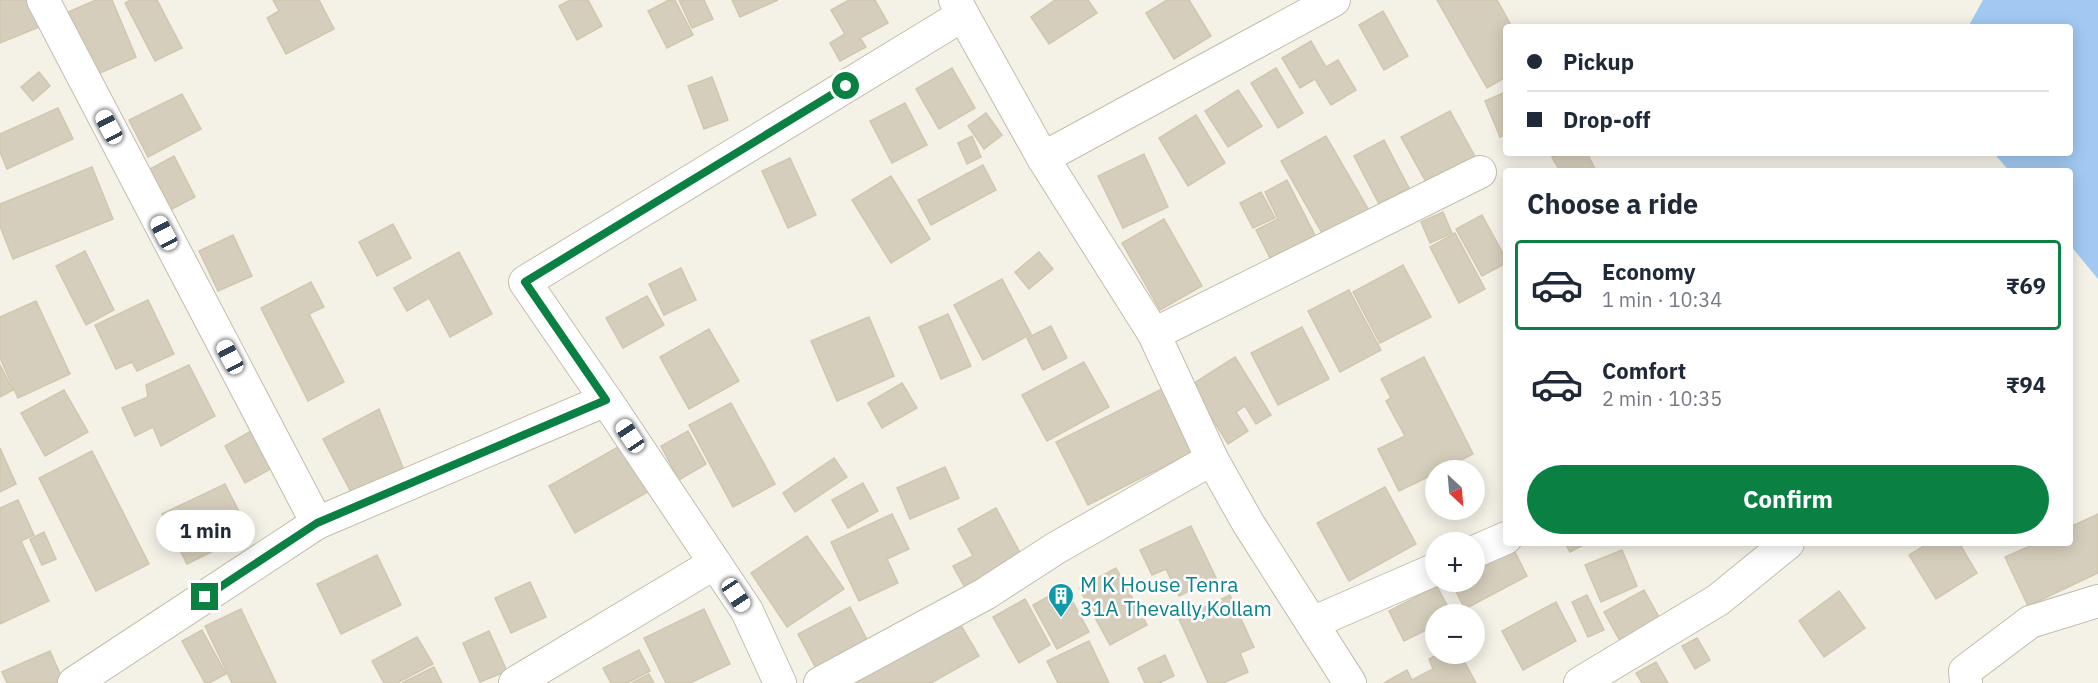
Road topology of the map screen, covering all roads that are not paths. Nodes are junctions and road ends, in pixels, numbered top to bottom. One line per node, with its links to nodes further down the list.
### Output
1 (43, 0): 9 (street)
2 (1334, 0): 4 (street)
3 (959, 7): 4 (street); 7 (street)
4 (1043, 158): 6 (street)
5 (1480, 172): 6 (street)
6 (1154, 334): 8 (street)
7 (606, 400): 9 (street); 13 (street)
8 (1212, 459): 16 (street); 20 (street)
9 (317, 523): 17 (street)
10 (1503, 539): 12 (street)
11 (1784, 546): 22 (street)
12 (1485, 547)
13 (715, 563): 18 (street); 19 (street)
14 (1425, 574): 16 (street)
15 (2098, 601): 23 (street)
16 (1312, 623): 21 (street)
17 (74, 683)
18 (515, 683)
19 (780, 683)
20 (820, 683)
21 (1350, 683)
22 (1580, 683)
23 (1966, 683)

